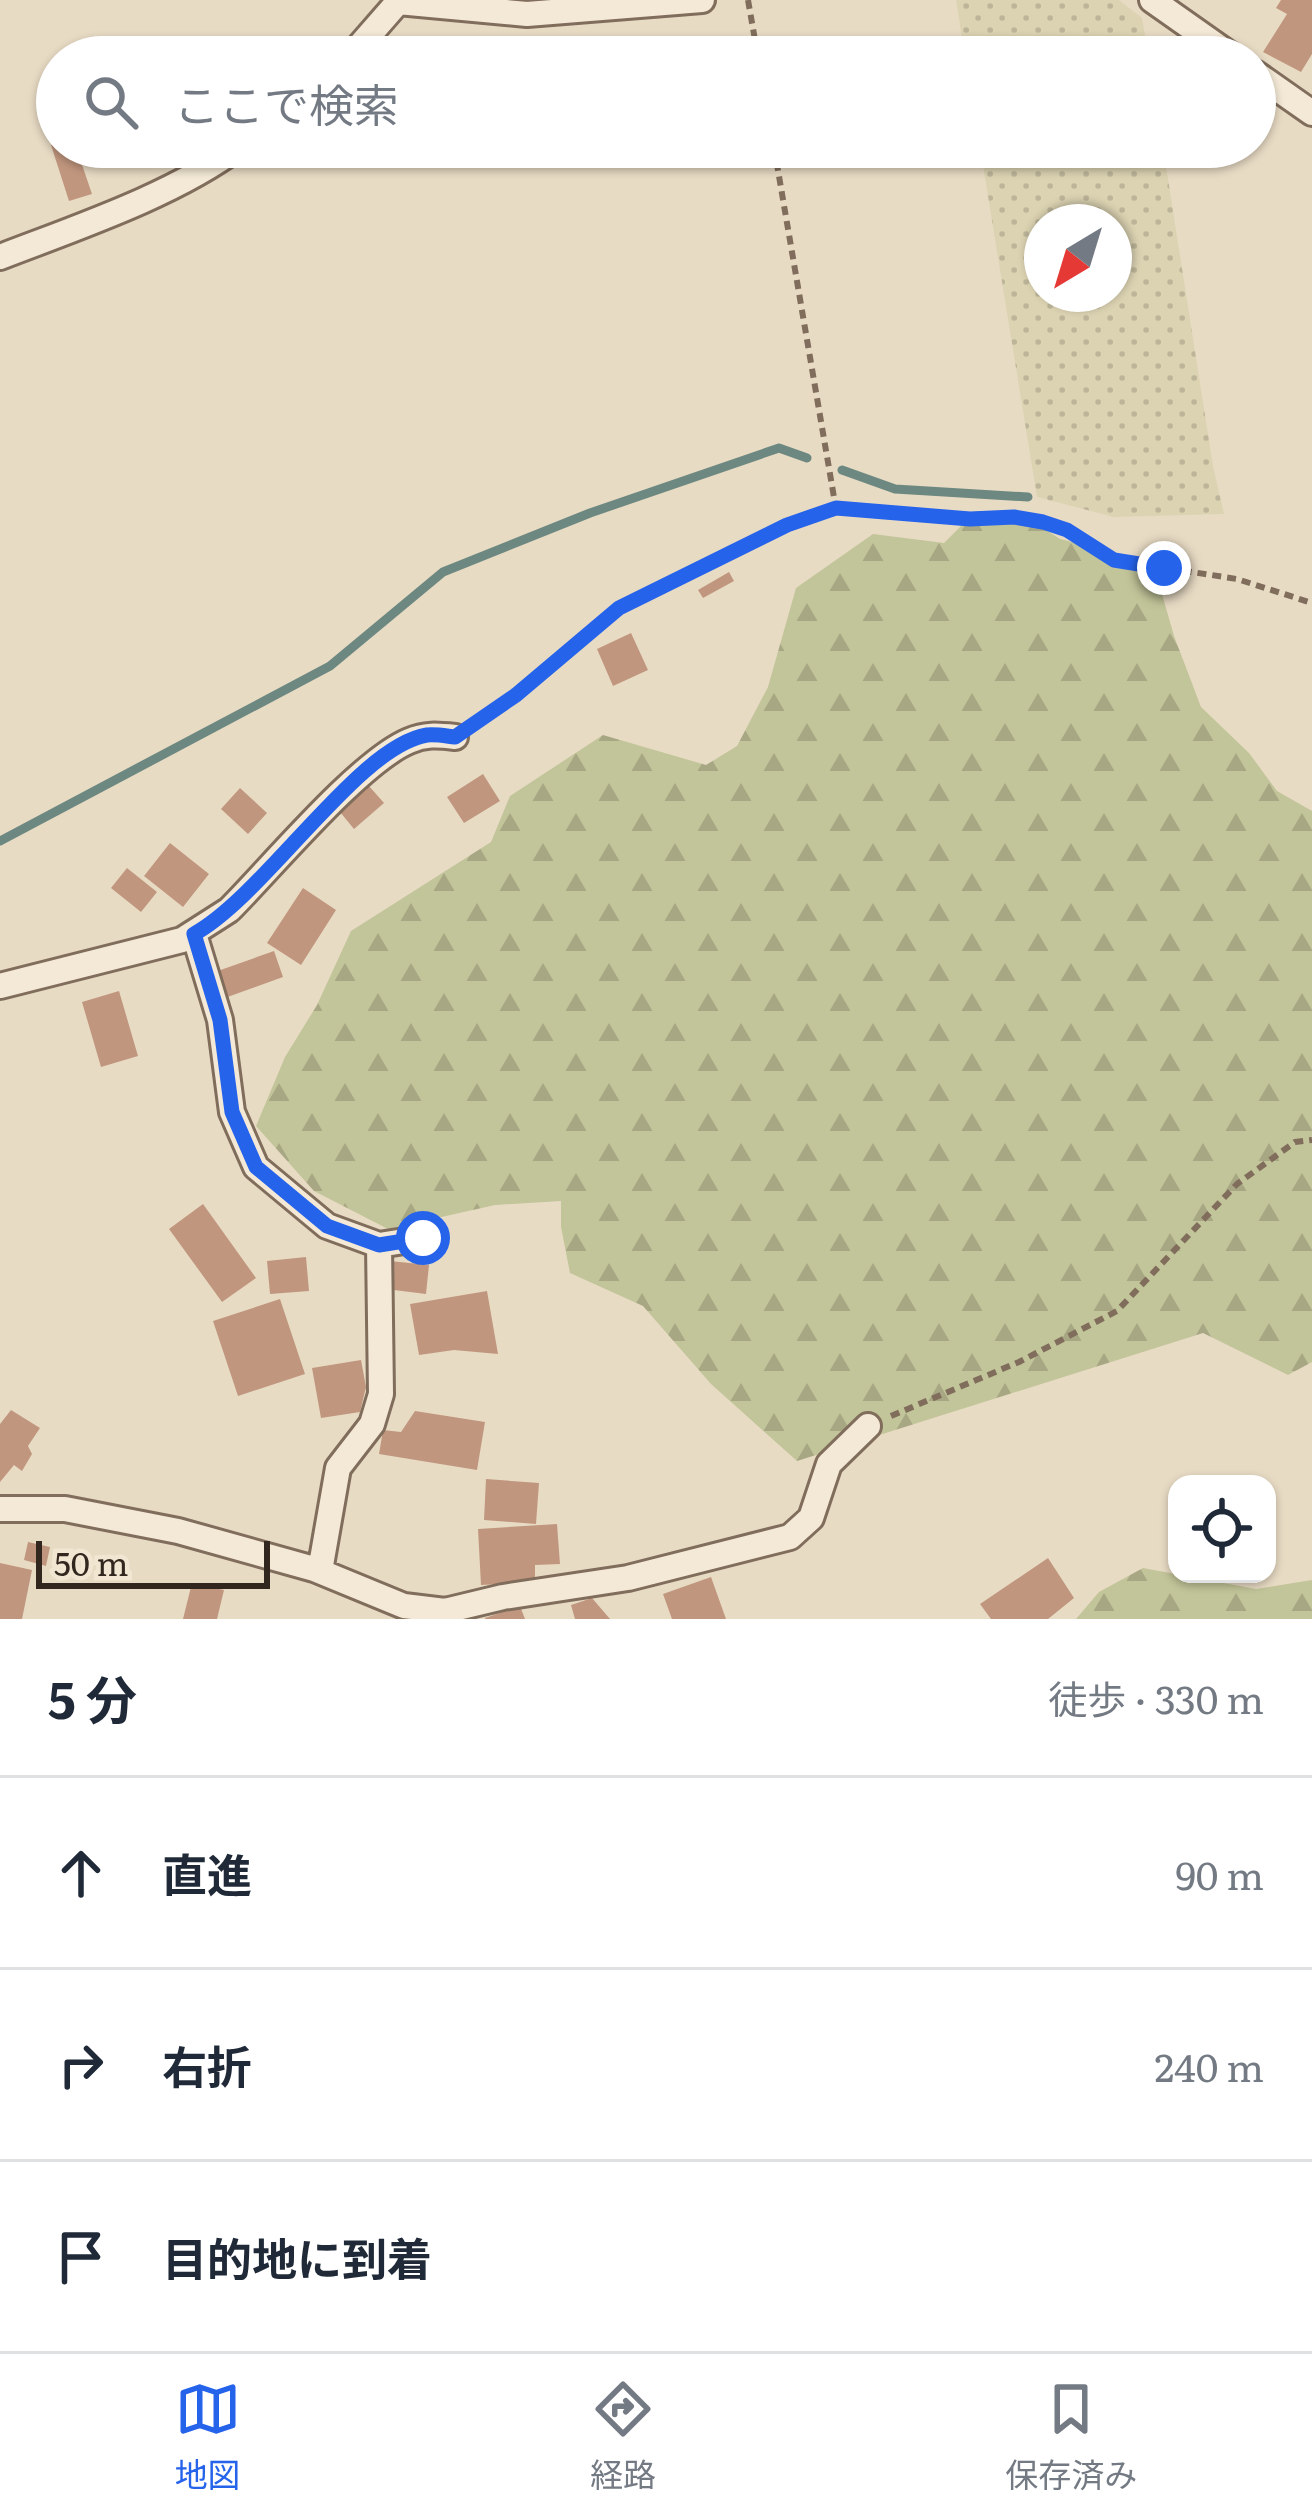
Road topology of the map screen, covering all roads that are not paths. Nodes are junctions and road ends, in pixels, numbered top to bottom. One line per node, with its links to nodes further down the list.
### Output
1 (702, 0): 3 (street)
2 (1152, 0): 5 (street)
3 (398, 1): 4 (street)
4 (368, 36)
5 (1203, 36)
6 (1276, 88): 7 (street)
7 (1312, 113)
8 (207, 168): 9 (street)
9 (0, 257)
10 (455, 737): 11 (street)
11 (194, 934): 12 (street); 14 (street)
12 (0, 986)
13 (423, 1238): 14 (street)
14 (379, 1245): 17 (street)
15 (868, 1426): 17 (street)
16 (0, 1509): 17 (street)
17 (320, 1571)

